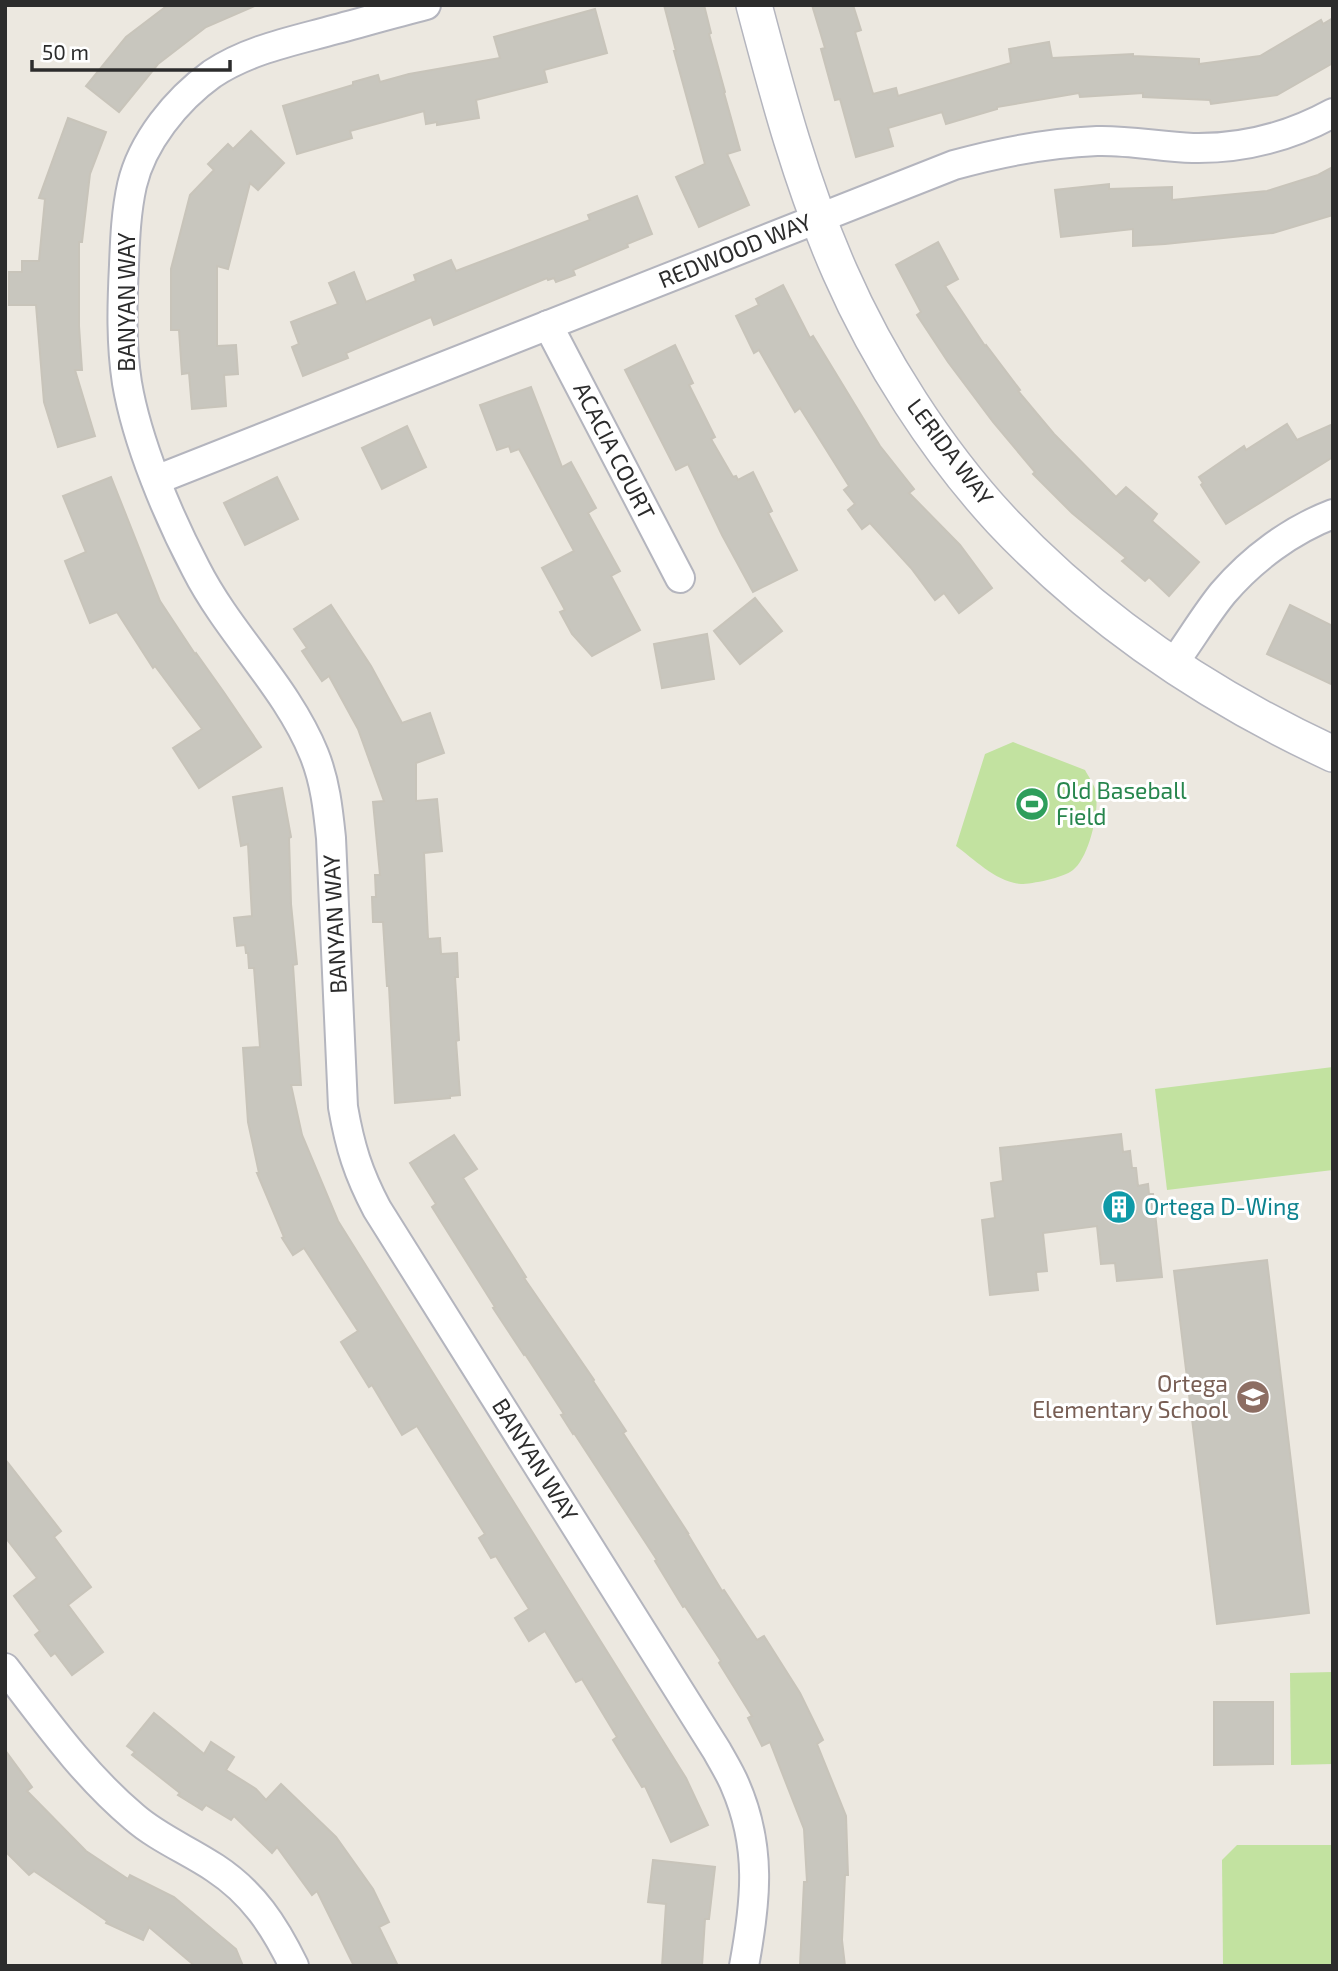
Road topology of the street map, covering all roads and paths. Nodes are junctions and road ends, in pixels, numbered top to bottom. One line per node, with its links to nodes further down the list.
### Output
1 (426, 5): 6 (street, BANYAN WAY)
2 (754, 5): 4 (street, LERIDA WAY)
3 (1333, 113): 4 (street, REDWOOD WAY)
4 (818, 218): 5 (street, REDWOOD WAY); 9 (street, LERIDA WAY)
5 (548, 324): 6 (street, REDWOOD WAY); 8 (street, ACACIA COURT)
6 (156, 480): 13 (street, BANYAN WAY)
7 (1333, 514): 9 (street)
8 (680, 578)
9 (1173, 664): 10 (street, LERIDA WAY)
10 (1333, 754)
11 (5, 1668): 12 (street)
12 (294, 1966)
13 (744, 1966)

